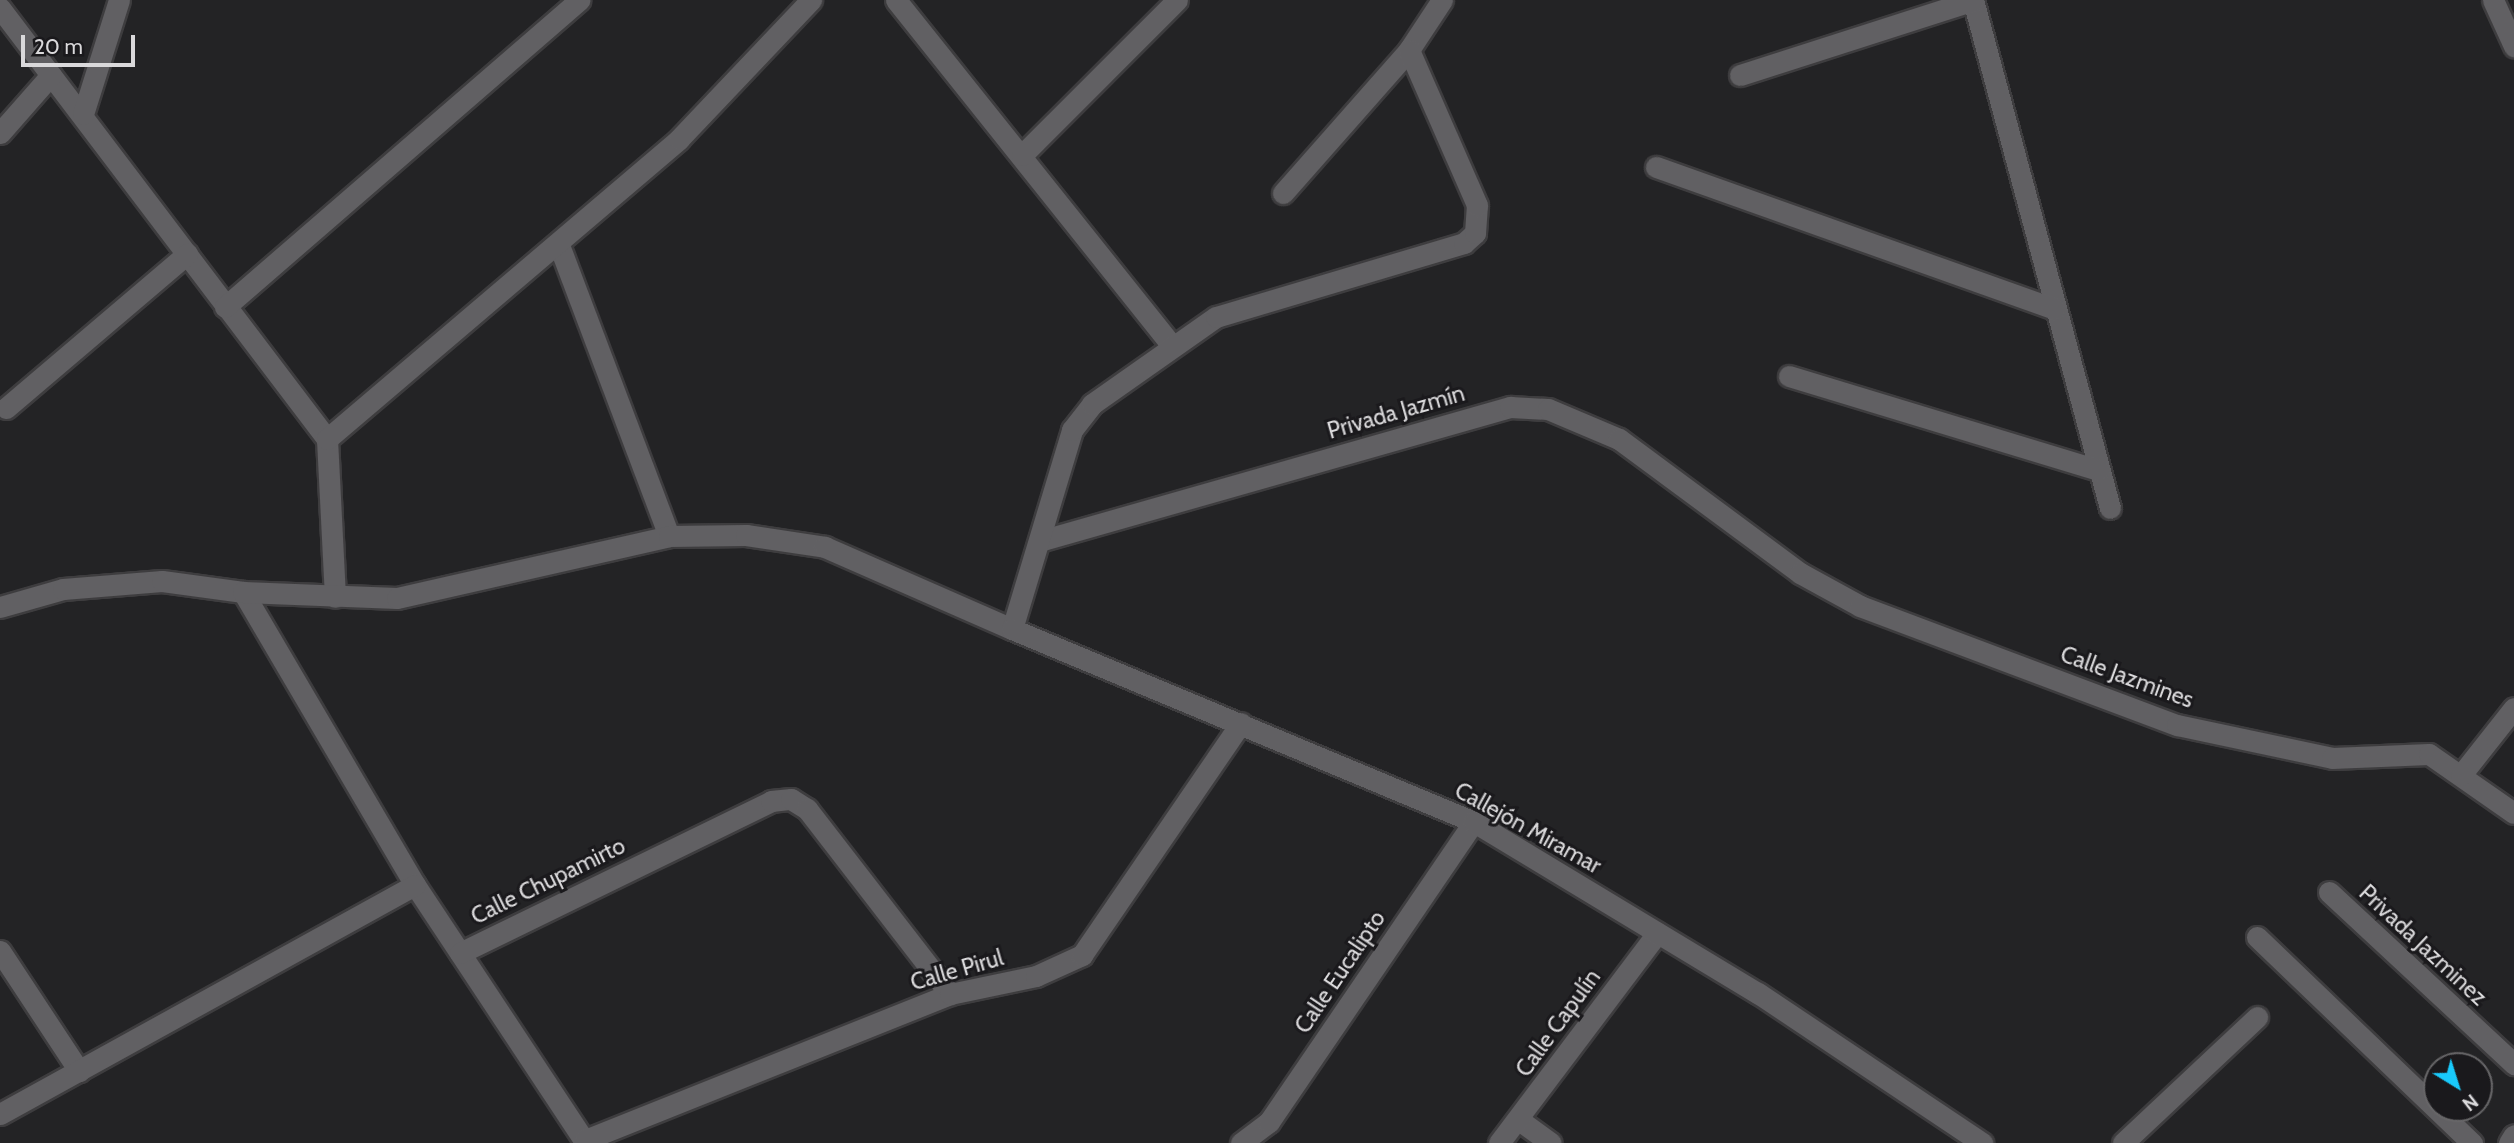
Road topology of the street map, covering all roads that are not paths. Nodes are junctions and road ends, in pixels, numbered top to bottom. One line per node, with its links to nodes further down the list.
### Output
1 (119, 0): 14 (street)
2 (579, 0): 21 (street)
3 (811, 0): 19 (street)
4 (896, 0): 16 (street)
5 (1177, 0): 16 (street)
6 (1442, 0): 11 (street)
7 (1973, 0): 13 (street); 22 (street)
8 (2493, 0): 10 (street)
9 (0, 8): 12 (street)
10 (2514, 46)
11 (1409, 50): 18 (street); 23 (street)
12 (51, 75): 14 (street); 15 (street)
13 (1740, 75)
14 (83, 114): 20 (street)
15 (0, 133)
16 (1022, 155): 23 (street)
17 (1656, 167): 22 (street)
18 (1283, 194)
19 (559, 245): 26 (street); 30 (street)
20 (187, 254): 21 (street); 25 (street)
21 (225, 307): 26 (street)
22 (2054, 309): 27 (street)
23 (1171, 345): 31 (street)
24 (1789, 376): 27 (street)
25 (6, 408)
26 (327, 439): 33 (street)
27 (2098, 470): 28 (street)
28 (2110, 508)
29 (1735, 528): 31 (street, Privada Jazmín); 38 (street, Calle Jazmines)
30 (668, 536): 33 (street, Callejón Miramar); 35 (street, Callejón Miramar)
31 (1043, 540): 35 (street)
32 (243, 592): 33 (street, Callejón Miramar); 34 (street, Callejón Miramar); 41 (street)
33 (335, 597)
34 (0, 607)
35 (1012, 629): 37 (street, Callejón Miramar)
36 (2514, 708): 38 (street)
37 (1241, 723): 40 (street, Callejón Miramar); 47 (street, Calle Pirul)
38 (2461, 775): 39 (street, Calle Jazmines)
39 (2514, 813)
40 (1474, 822): 43 (street, Callejón Miramar); 55 (street, Calle Eucalipto)
41 (415, 885): 46 (street); 50 (street)
42 (2329, 892): 49 (street, Privada Jazminez)
43 (1657, 933): 52 (street, Calle Capulín); 58 (street, Callejón Miramar)
44 (2257, 936): 60 (street)
45 (0, 951): 50 (street)
46 (460, 953): 47 (street, Calle Chupamirto); 54 (street, Calle Chupamirto)
47 (950, 994): 54 (street, Calle Pirul)
48 (2257, 1017): 59 (street)
49 (2514, 1064)
50 (79, 1072): 51 (street)
51 (0, 1114)
52 (1519, 1120): 56 (street, Calle Capulín); 57 (street)
53 (2514, 1135): 61 (street)
54 (585, 1142)
55 (1241, 1143)
56 (1499, 1143)
57 (1551, 1143)
58 (1982, 1143)
59 (2123, 1143)
60 (2472, 1143)
61 (2509, 1143)

